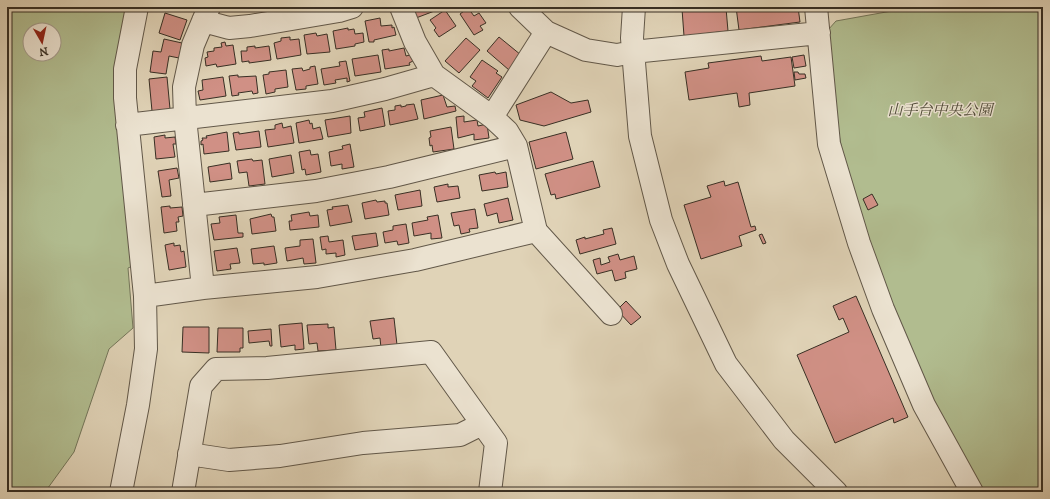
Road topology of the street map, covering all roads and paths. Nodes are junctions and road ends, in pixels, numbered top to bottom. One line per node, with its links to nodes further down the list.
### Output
1 (137, 7): 14 (street)
2 (352, 7): 7 (street)
3 (401, 7): 11 (street)
4 (520, 7): 8 (street)
5 (634, 7): 10 (street)
6 (816, 7): 9 (street)
7 (206, 14): 13 (street)
8 (546, 32): 10 (street); 12 (street)
9 (819, 33): 10 (street); 27 (street)
10 (633, 52): 26 (street)
11 (434, 75): 12 (street); 13 (street)
12 (492, 117): 15 (street)
13 (186, 118): 14 (street); 16 (street)
14 (127, 125): 19 (street)
15 (516, 146): 16 (street); 17 (street)
16 (194, 204): 18 (street)
17 (536, 231): 18 (street); 20 (street)
18 (203, 288): 19 (street)
19 (145, 296): 23 (street)
20 (611, 314)
21 (482, 424): 22 (street); 22 (street); 25 (street)
22 (189, 454): 24 (street)
23 (121, 492)
24 (183, 492)
25 (490, 492)
26 (836, 492)
27 (972, 492)

